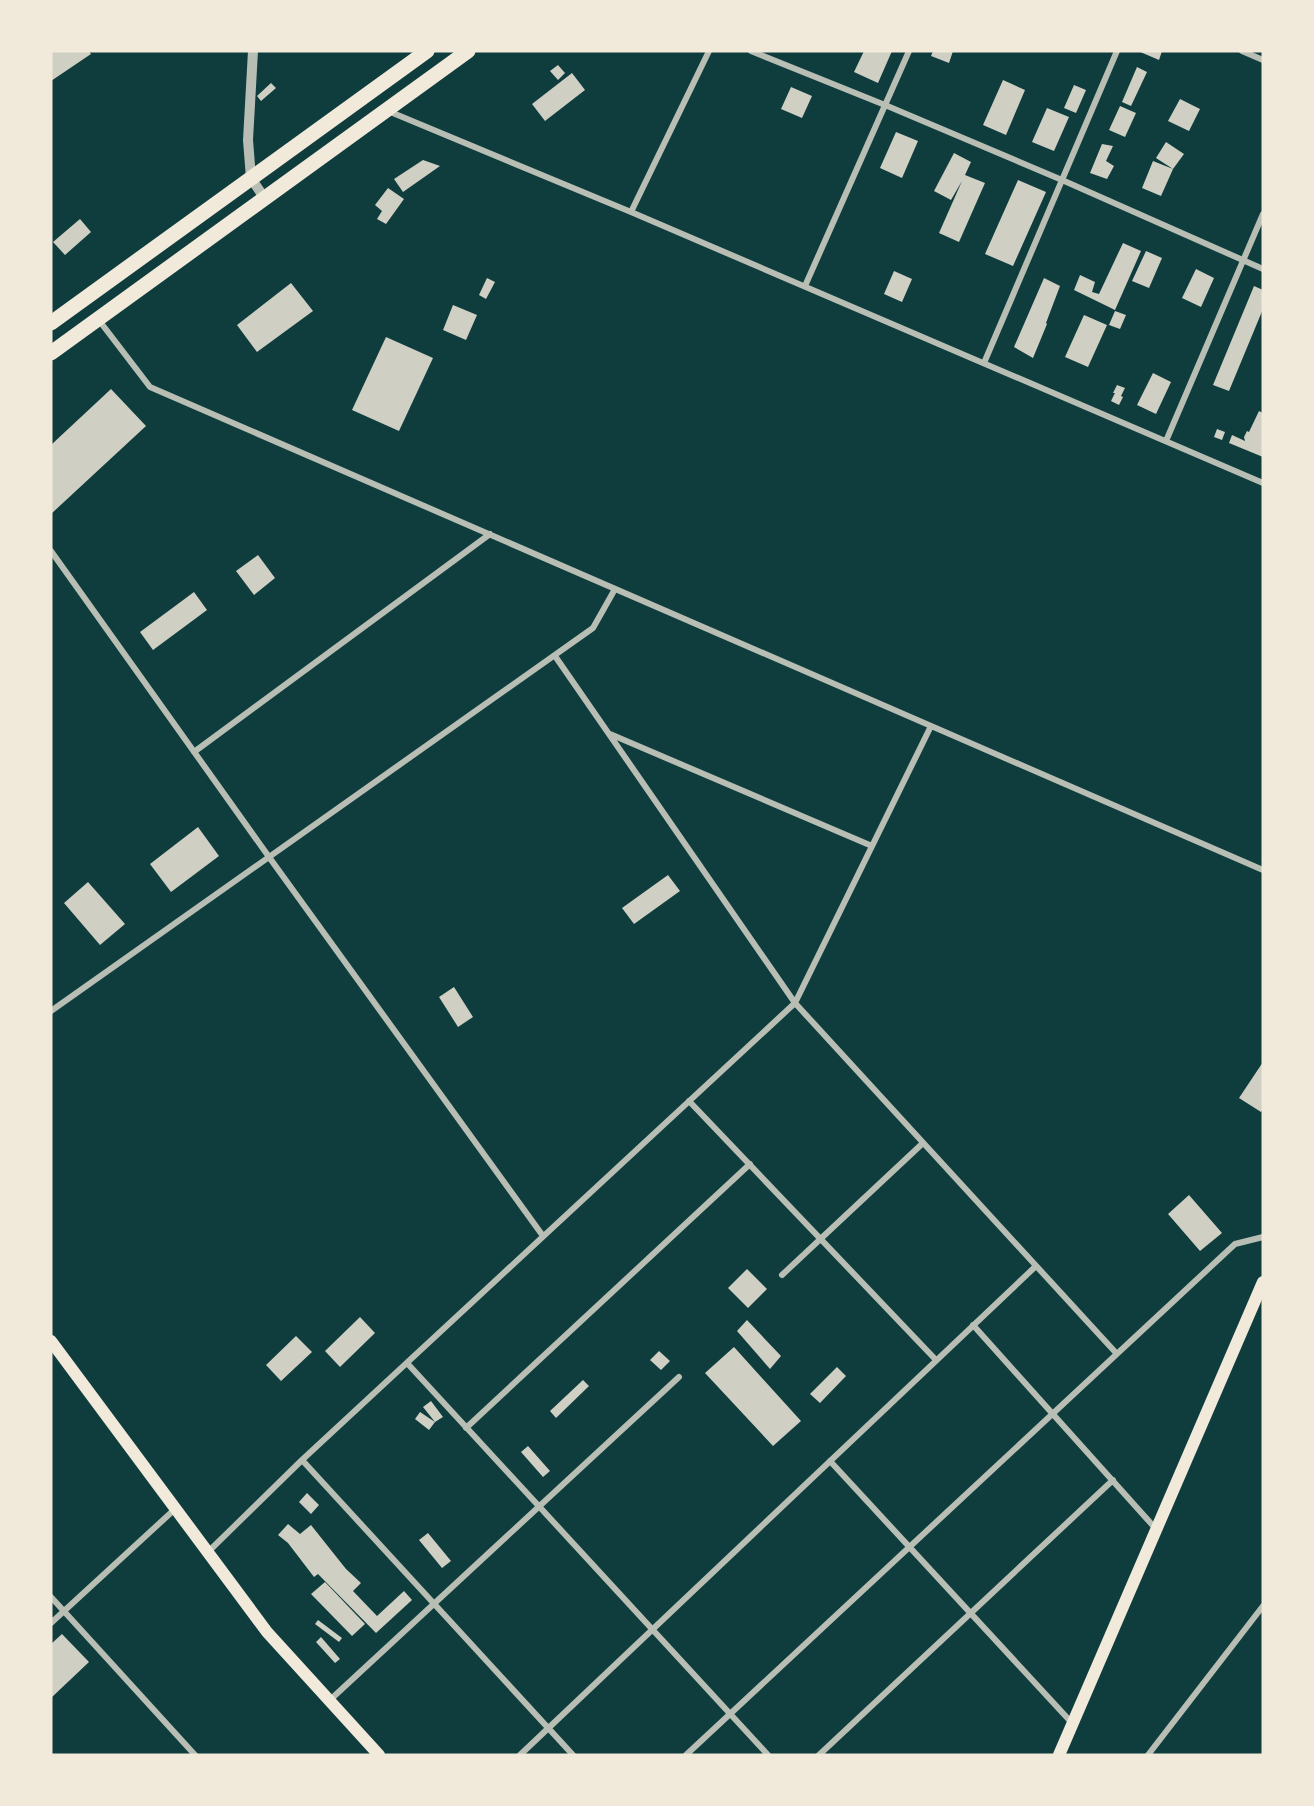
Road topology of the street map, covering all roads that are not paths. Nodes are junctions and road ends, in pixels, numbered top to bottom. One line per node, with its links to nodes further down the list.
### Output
1 (253, 51): 12 (street)
2 (428, 51): 12 (main road)
3 (468, 51): 11 (main road)
4 (709, 51): 15 (street)
5 (751, 51): 10 (street)
6 (909, 51): 10 (street)
7 (1118, 51): 13 (street)
8 (1242, 51): 9 (street)
9 (1263, 60)
10 (885, 105): 13 (street); 19 (street)
11 (386, 110): 14 (main road); 15 (street)
12 (251, 178): 14 (street); 21 (main road)
13 (1062, 180): 17 (street); 23 (street)
14 (265, 199): 20 (main road)
15 (631, 212): 19 (street)
16 (1263, 214): 17 (street)
17 (1243, 261): 18 (street); 24 (street)
18 (1263, 269)
19 (805, 286): 23 (street)
20 (98, 319): 22 (main road); 26 (street)
21 (51, 322)
22 (51, 353)
23 (984, 363): 24 (street)
24 (1166, 441): 25 (street)
25 (1263, 483)
26 (490, 534): 28 (street); 32 (street)
27 (51, 551): 32 (street)
28 (615, 589): 29 (street); 30 (street)
29 (555, 656): 31 (street); 34 (street)
30 (931, 726): 33 (street); 35 (street)
31 (609, 734): 33 (street); 36 (street)
32 (194, 752): 34 (street)
33 (872, 846): 36 (street)
34 (269, 857): 37 (street); 41 (street)
35 (1263, 870)
36 (795, 1003): 38 (street); 39 (street)
37 (51, 1011)
38 (689, 1101): 40 (street); 41 (street)
39 (923, 1143): 43 (street); 44 (street)
40 (750, 1164): 43 (street); 54 (street)
41 (543, 1236): 51 (street)
42 (1263, 1237): 49 (street)
43 (821, 1239): 45 (street); 50 (street)
44 (1036, 1266): 47 (street); 49 (street)
45 (782, 1275)
46 (1263, 1281): 60 (main road)
47 (973, 1325): 50 (street); 53 (street)
48 (53, 1346): 59 (main road)
49 (1117, 1354): 53 (street)
50 (936, 1360): 56 (street)
51 (406, 1363): 54 (street); 55 (street)
52 (679, 1377): 58 (street)
53 (1053, 1413): 57 (street); 61 (street)
54 (466, 1428): 58 (street)
55 (302, 1460): 62 (street); 64 (street)
56 (830, 1461): 61 (street); 69 (street)
57 (1113, 1480): 60 (street); 67 (street)
58 (539, 1507): 64 (street); 69 (street)
59 (175, 1509): 62 (main road); 66 (street)
60 (1156, 1529): 72 (main road)
61 (909, 1547): 67 (street); 71 (street)
62 (208, 1552): 70 (main road)
63 (51, 1597): 66 (street)
64 (434, 1604): 70 (street); 73 (street)
65 (1263, 1606): 82 (street)
66 (64, 1611): 68 (street); 75 (street)
67 (971, 1613): 72 (street); 80 (street)
68 (51, 1623)
69 (652, 1629): 71 (street); 73 (street)
70 (329, 1701): 74 (main road)
71 (730, 1714): 78 (street); 79 (street)
72 (1073, 1724): 81 (main road)
73 (548, 1728): 76 (street); 77 (street)
74 (376, 1754)
75 (195, 1755)
76 (520, 1755)
77 (573, 1755)
78 (686, 1755)
79 (768, 1755)
80 (819, 1755)
81 (1059, 1755)
82 (1148, 1755)

